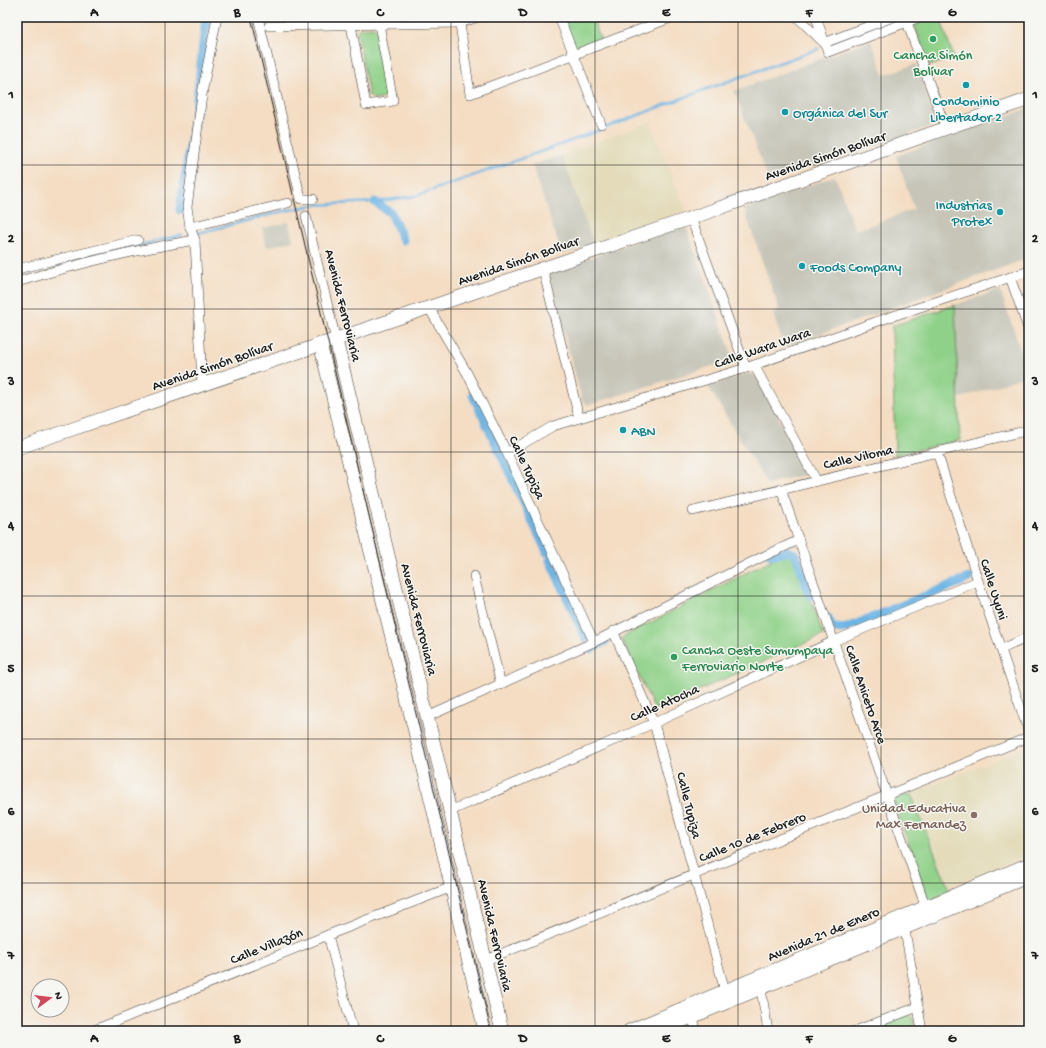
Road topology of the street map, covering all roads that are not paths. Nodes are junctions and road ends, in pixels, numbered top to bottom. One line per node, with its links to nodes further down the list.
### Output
1 (217, 17): 24 (street)
2 (258, 17): 20 (street)
3 (478, 17): 11 (street)
4 (559, 17): 16 (street)
5 (673, 17): 16 (street)
6 (797, 17): 15 (street)
7 (816, 17): 15 (street)
8 (893, 17): 15 (street)
9 (920, 17): 10 (street)
10 (906, 19): 15 (street); 19 (street)
11 (460, 20): 12 (street); 16 (street)
12 (379, 24): 13 (street); 13 (street)
13 (351, 25): 14 (street)
14 (269, 26)
15 (826, 48)
16 (574, 54): 18 (street)
17 (1029, 100): 19 (street, Avenida Simón Bolívar)
18 (601, 124)
19 (946, 129): 23 (street, Avenida Simón Bolívar)
20 (313, 199)
21 (288, 203): 24 (street)
22 (306, 216): 34 (street, Avenida Ferroviaria)
23 (691, 218): 28 (street, Avenida Simón Bolívar); 36 (street)
24 (190, 227): 26 (street)
25 (138, 240): 27 (street)
26 (194, 240): 31 (street); 37 (street)
27 (17, 269)
28 (544, 269): 32 (street, Avenida Simón Bolívar); 38 (street)
29 (1029, 271): 30 (street, Calle Wara Wara)
30 (1010, 277): 33 (street); 36 (street, Calle Wara Wara)
31 (17, 282)
32 (429, 308): 34 (street, Avenida Simón Bolívar); 42 (street, Calle Tupiza)
33 (1029, 331)
34 (336, 340): 35 (street, Avenida Simón Bolívar); 55 (street, Avenida Ferroviaria)
35 (320, 344): 37 (street, Avenida Simón Bolívar); 64 (street)
36 (750, 367): 38 (street, Calle Wara Wara); 43 (street)
37 (202, 385): 40 (street, Avenida Simón Bolívar)
38 (579, 418): 42 (street, Calle Wara Wara)
39 (1029, 430): 41 (street, Calle Viloma)
40 (17, 448)
41 (937, 452): 43 (street, Calle Viloma); 48 (street, Calle Uyuni)
42 (506, 453): 52 (street, Calle Tupiza)
43 (816, 480): 44 (street, Calle Viloma)
44 (781, 488): 45 (street, Calle Viloma); 46 (street, Calle Aniceto Arce)
45 (693, 511)
46 (799, 540): 49 (street); 51 (street, Calle Aniceto Arce)
47 (474, 576): 54 (street)
48 (978, 581): 51 (street, Calle Atocha); 53 (street, Calle Uyuni)
49 (613, 631): 52 (street); 56 (street, Calle Tupiza)
50 (1029, 637): 53 (street)
51 (834, 641): 56 (street, Calle Atocha); 59 (street, Calle Aniceto Arce)
52 (594, 642): 54 (street)
53 (1001, 649): 57 (street, Calle Uyuni)
54 (501, 685): 55 (street)
55 (427, 718): 60 (street, Avenida Ferroviaria)
56 (654, 723): 60 (street, Calle Atocha); 62 (street, Calle Tupiza)
57 (1029, 734)
58 (1029, 737): 59 (street, Calle 10 de Febrero)
59 (887, 795): 62 (street, Calle 10 de Febrero); 65 (street, Calle Aniceto Arce)
60 (450, 811): 68 (street, Avenida Ferroviaria)
61 (1029, 864): 65 (street, Avenida 21 de Enero)
62 (694, 875): 68 (street, Calle 10 de Febrero); 70 (street, Calle Tupiza)
63 (1029, 876): 66 (street, Avenida 21 de Enero)
64 (452, 887): 67 (street, Calle Villazón); 75 (street)
65 (926, 908): 66 (street, Avenida 21 de Enero)
66 (904, 923): 69 (street, Avenida 21 de Enero); 70 (street, Avenida 21 de Enero); 71 (street)
67 (328, 935): 73 (street, Calle Villazón); 74 (street)
68 (486, 960): 76 (street, Avenida Ferroviaria)
69 (761, 988): 70 (street, Avenida 21 de Enero); 80 (street)
70 (726, 997): 72 (street, Avenida 21 de Enero); 77 (street, Avenida 21 de Enero)
71 (918, 1007): 81 (street); 82 (street)
72 (693, 1017): 78 (street, Avenida 21 de Enero); 79 (street)
73 (92, 1031)
74 (353, 1031)
75 (485, 1031)
76 (502, 1031)
77 (629, 1031)
78 (658, 1031)
79 (696, 1031)
80 (768, 1031)
81 (855, 1031)
82 (922, 1031)

